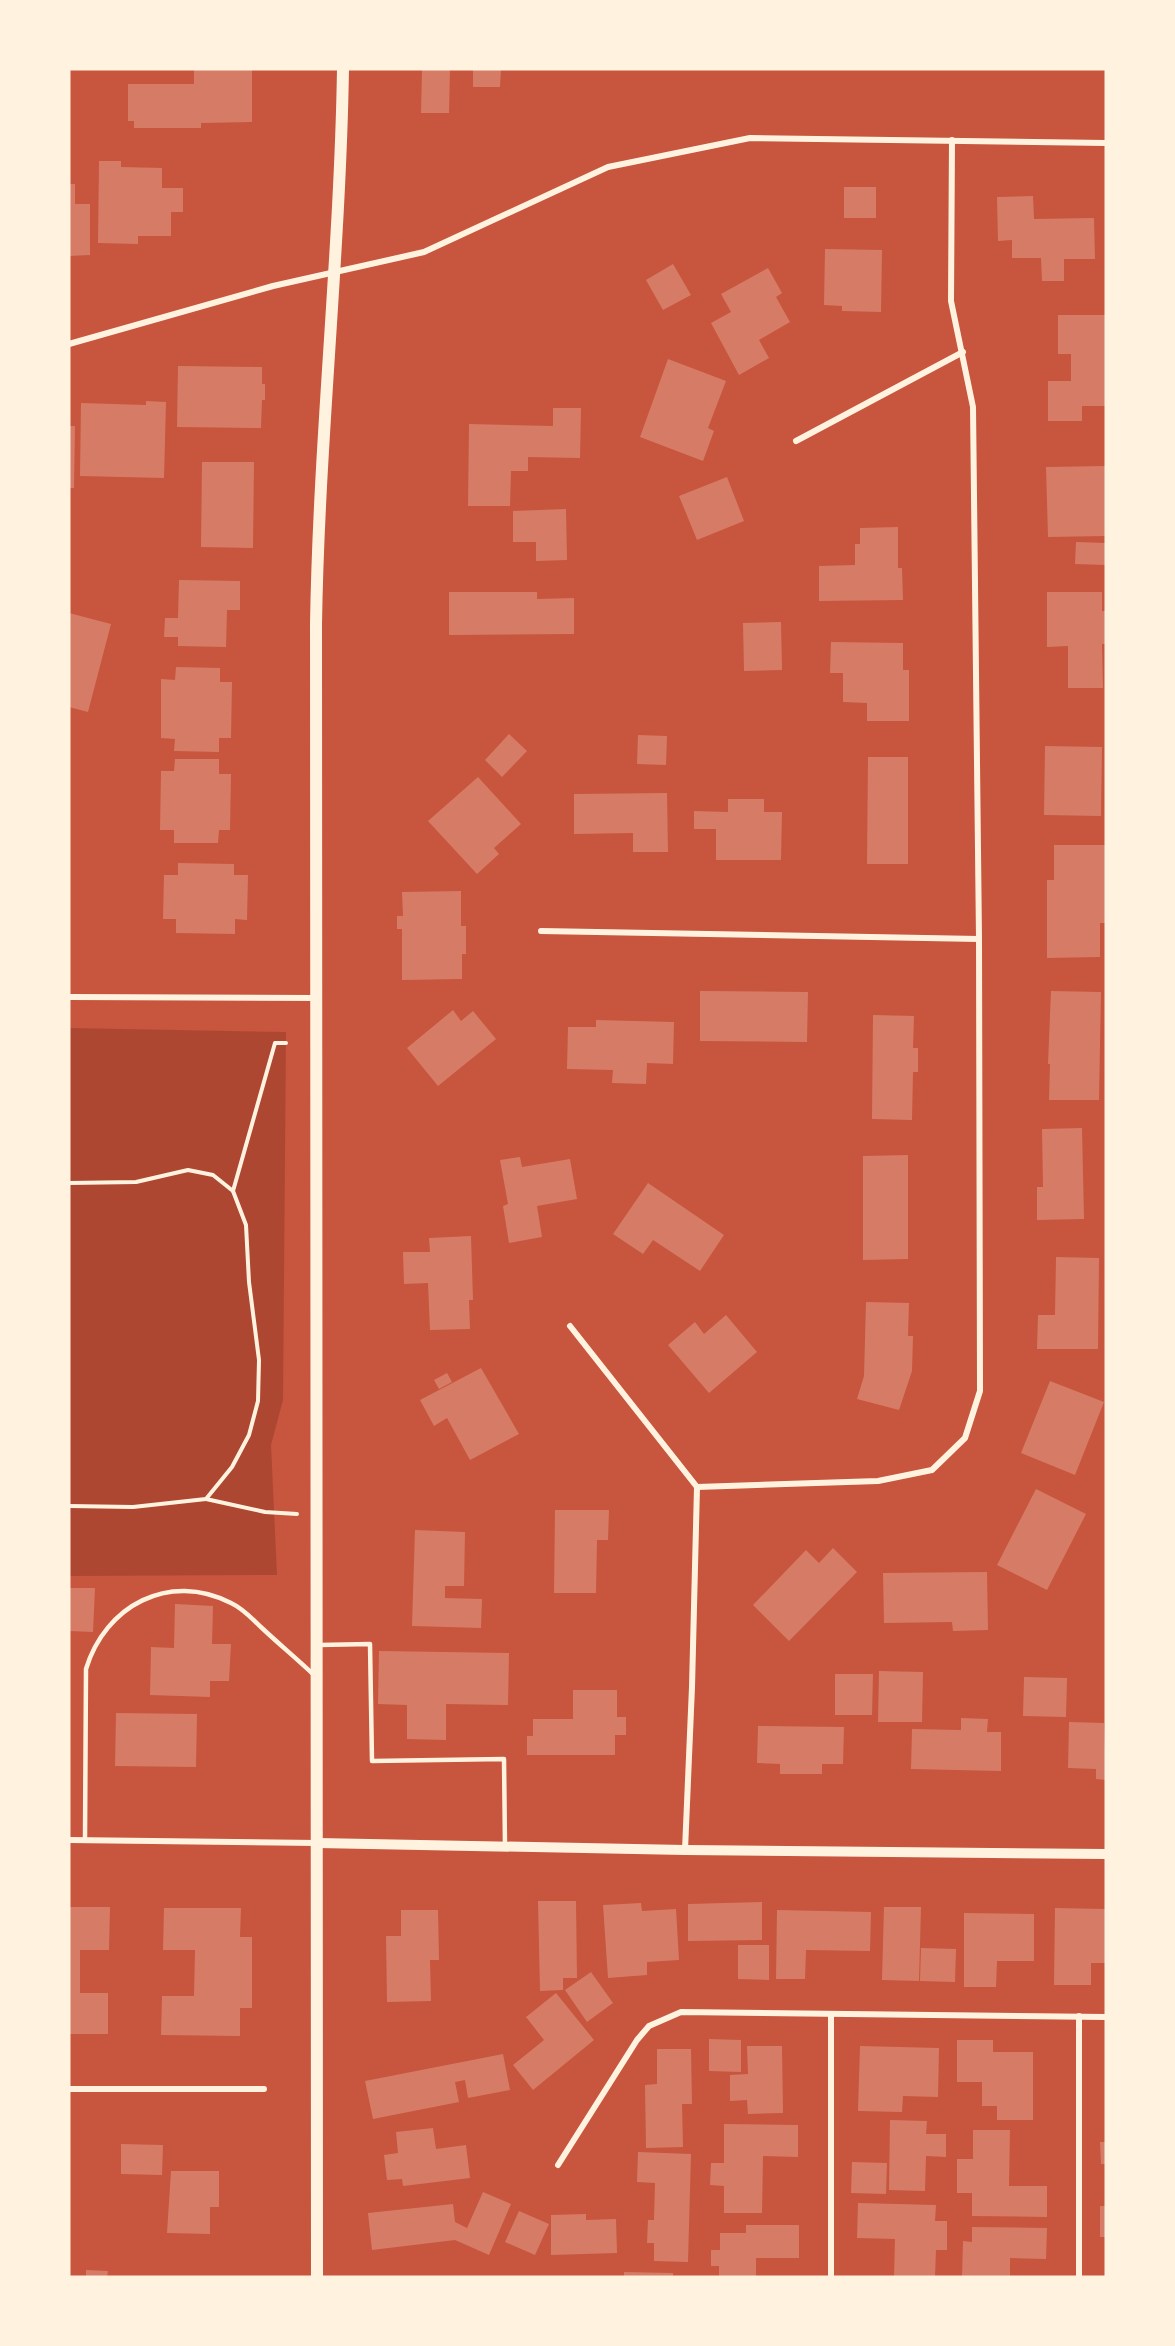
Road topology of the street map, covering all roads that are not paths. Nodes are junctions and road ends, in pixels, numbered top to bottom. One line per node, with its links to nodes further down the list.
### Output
1 (344, 69): 4 (main road)
2 (952, 140): 3 (street); 4 (street); 6 (street)
3 (1106, 143)
4 (334, 272): 5 (street); 11 (main road)
5 (69, 344)
6 (963, 352): 7 (street); 9 (street)
7 (796, 441)
8 (541, 931): 9 (street)
9 (979, 939): 13 (street)
10 (69, 997): 11 (street)
11 (316, 998): 14 (main road)
12 (570, 1326): 13 (street)
13 (697, 1487): 20 (street)
14 (317, 1645): 15 (main road); 19 (lane)
15 (317, 1678): 17 (lane); 18 (main road)
16 (69, 1840): 17 (street)
17 (85, 1840): 18 (street)
18 (318, 1843): 19 (street); 28 (main road)
19 (505, 1846): 20 (street)
20 (685, 1850): 21 (street)
21 (1106, 1854)
22 (831, 2014): 23 (street); 27 (street); 29 (street)
23 (1079, 2016): 24 (street); 30 (street)
24 (1106, 2017)
25 (69, 2089): 26 (street)
26 (264, 2089)
27 (558, 2165)
28 (317, 2277)
29 (831, 2277)
30 (1079, 2277)

